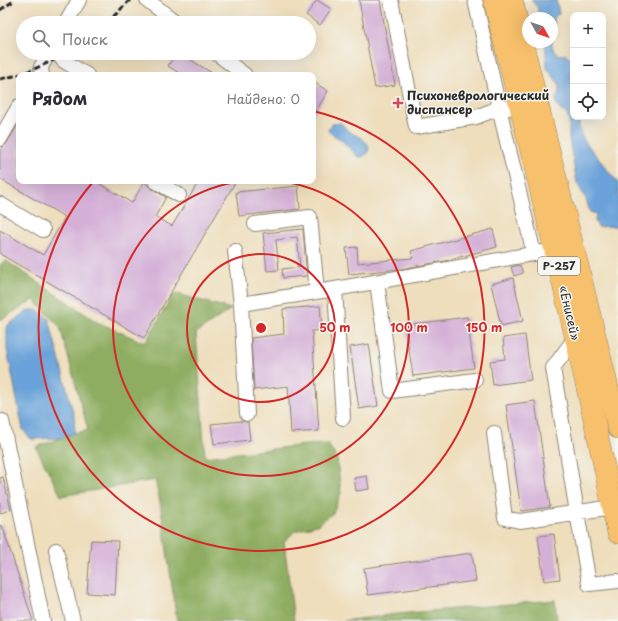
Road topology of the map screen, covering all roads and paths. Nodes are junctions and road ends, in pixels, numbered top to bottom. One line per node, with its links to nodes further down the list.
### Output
1 (79, 0): 7 (lane)
2 (147, 0): 8 (lane)
3 (392, 0): 15 (lane)
4 (475, 0): 15 (lane)
5 (494, 0): 16 (highway, «Енисей» / Р-257)
6 (512, 0): 36 (highway, «Енисей» / Р-257)
7 (70, 16)
8 (168, 16)
9 (46, 60): 12 (lane)
10 (62, 60): 13 (lane)
11 (225, 60): 14 (lane)
12 (40, 72)
13 (82, 72)
14 (241, 72)
15 (499, 108): 16 (lane); 26 (lane)
16 (520, 108): 25 (highway, «Енисей» / Р-257)
17 (16, 111): 18 (lane)
18 (0, 139)
19 (160, 184): 20 (lane)
20 (179, 195)
21 (0, 204): 23 (lane)
22 (255, 224): 29 (lane)
23 (43, 230)
24 (235, 250): 30 (lane)
25 (555, 250): 26 (lane); 31 (highway, «Енисей» / Р-257)
26 (534, 254): 27 (lane)
27 (378, 282): 28 (lane); 32 (lane)
28 (335, 289): 29 (lane); 34 (lane)
29 (317, 292): 30 (lane)
30 (241, 304): 33 (lane)
31 (575, 338): 38 (highway, «Енисей» / Р-257); 39 (lane)
32 (475, 380)
33 (247, 414)
34 (343, 418)
35 (2, 421): 43 (lane)
36 (618, 428)
37 (494, 433): 39 (lane)
38 (613, 507): 39 (lane); 40 (highway, «Енисей» / Р-257)
39 (577, 512): 42 (lane)
40 (618, 533)
41 (56, 550): 44 (lane)
42 (618, 581)
43 (43, 621)
44 (73, 621)

